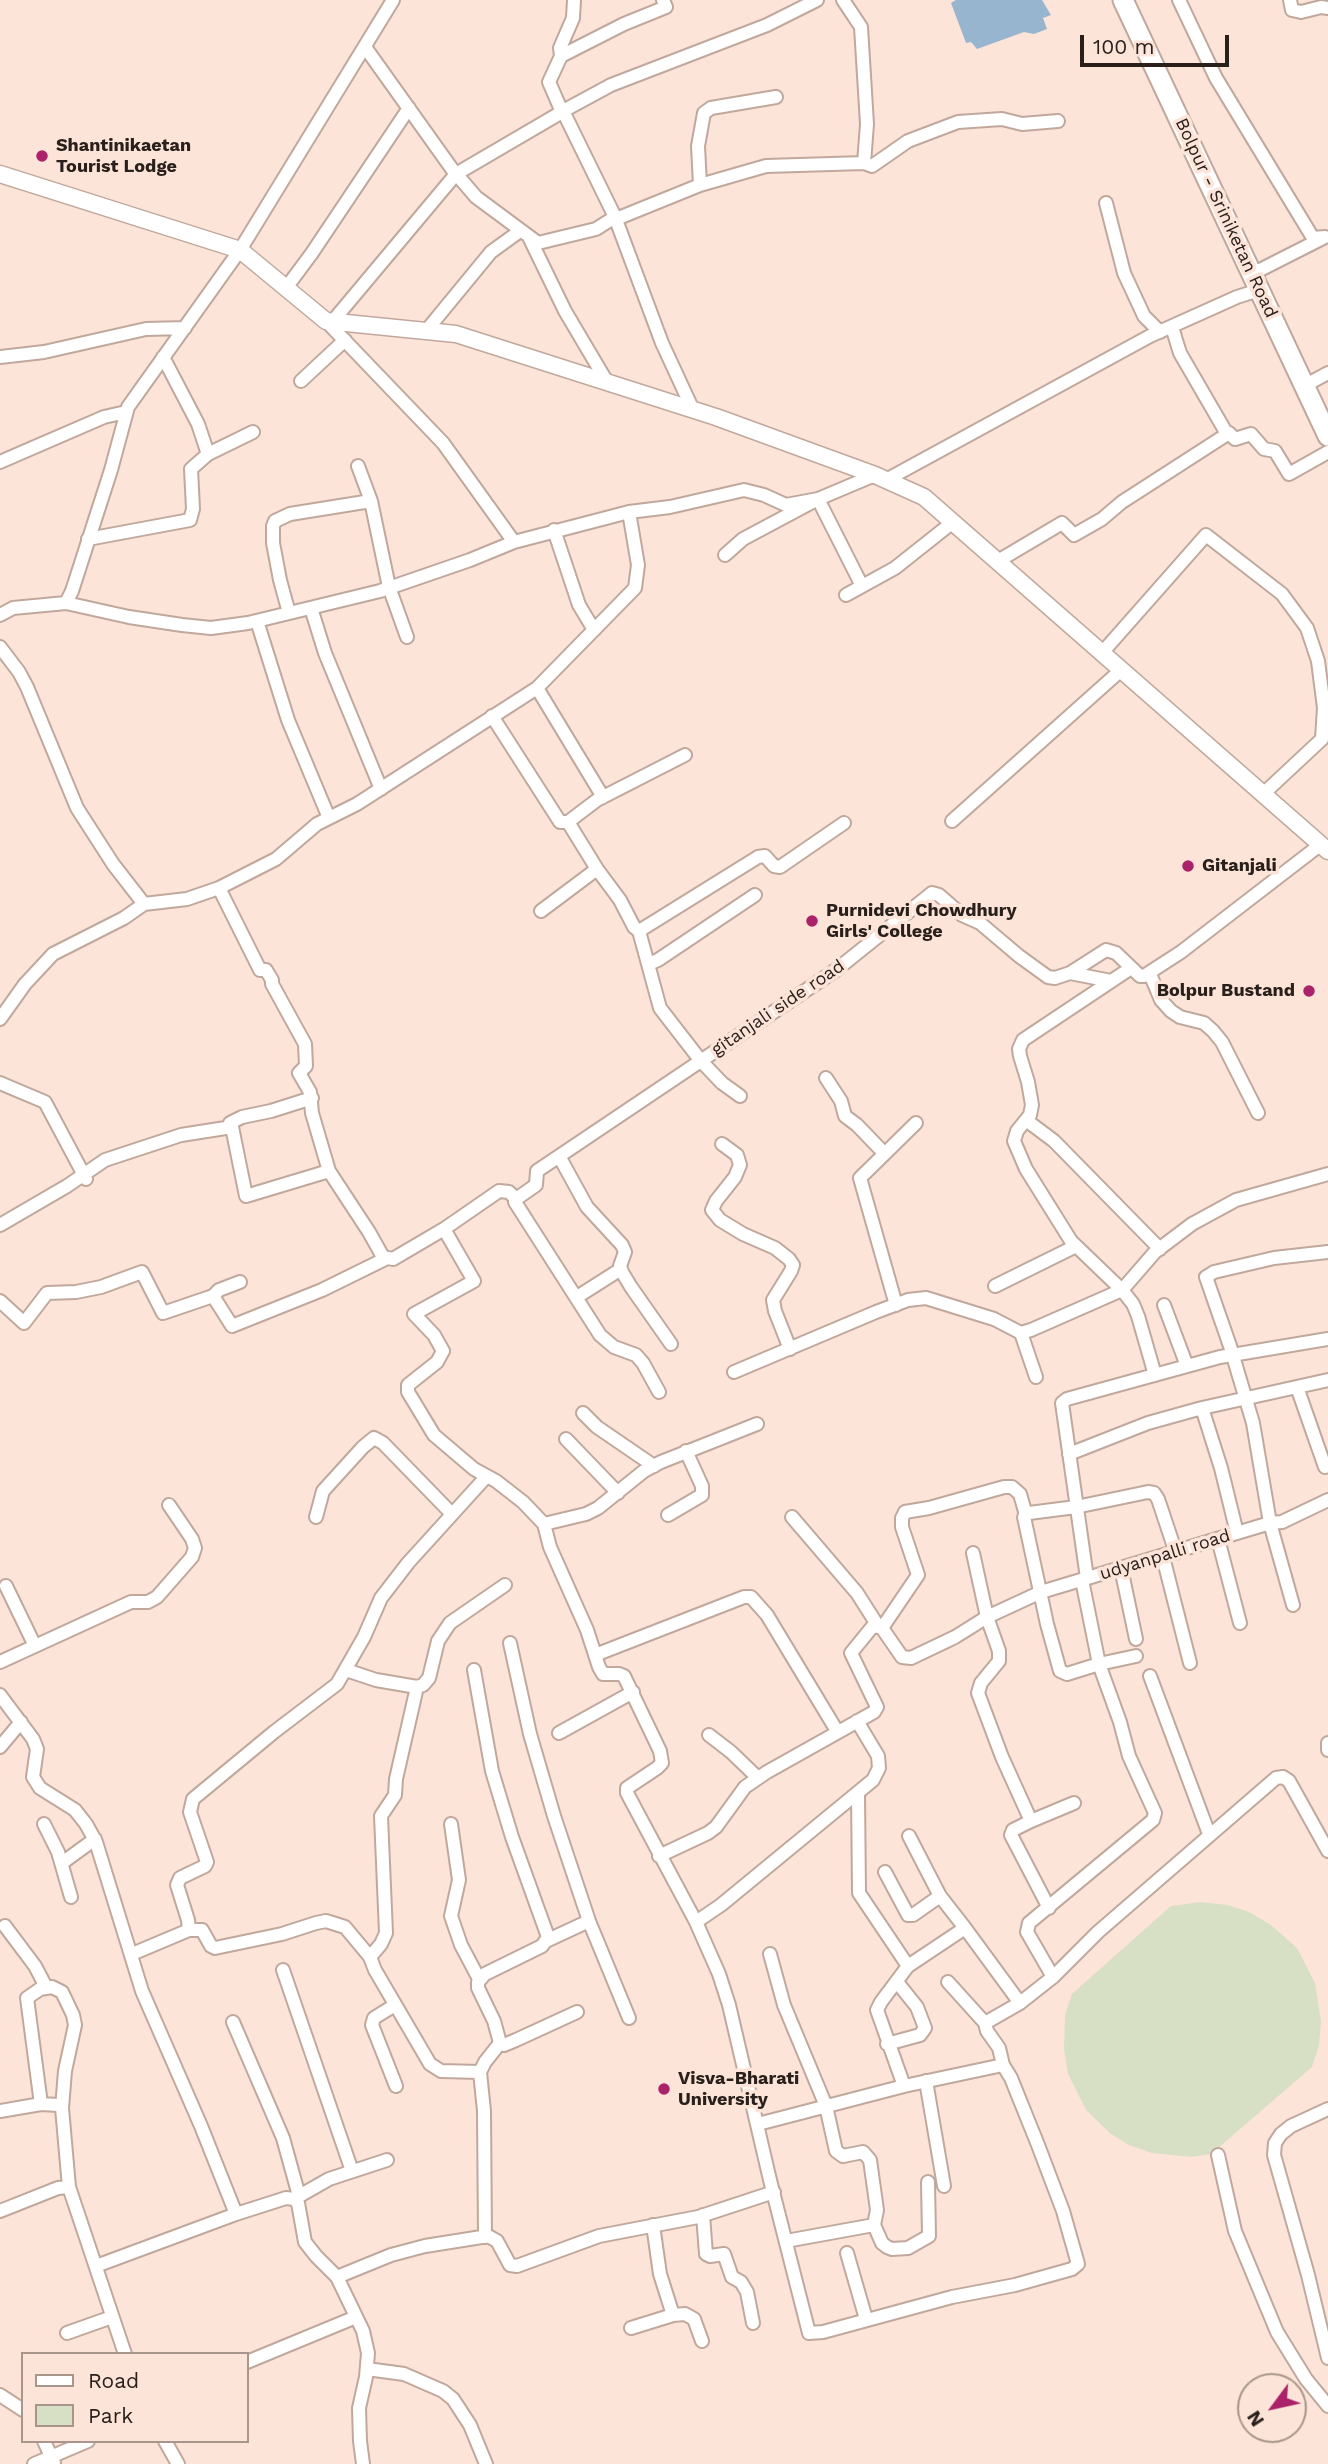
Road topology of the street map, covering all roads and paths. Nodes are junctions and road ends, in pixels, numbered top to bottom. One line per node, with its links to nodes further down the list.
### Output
1 (393, 0): 10 (street)
2 (574, 0): 11 (street)
3 (663, 0): 11 (street)
4 (817, 0): 20 (street)
5 (843, 0): 15 (street)
6 (1124, 0): 24 (main road, Bolpur - Sriniketan Road)
7 (1179, 0): 22 (street)
8 (1290, 0): 9 (street)
9 (1328, 8)
10 (365, 47): 13 (street); 23 (street)
11 (561, 55): 17 (street)
12 (776, 97): 18 (street)
13 (408, 108): 17 (street); 25 (street)
14 (1058, 121): 15 (street)
15 (864, 163): 18 (street)
16 (0, 174): 23 (street)
17 (456, 174): 21 (street); 26 (street)
18 (700, 185): 20 (street)
19 (1106, 203): 28 (street)
20 (615, 218): 21 (street); 37 (street)
21 (524, 234): 29 (street); 35 (street)
22 (1326, 238): 24 (street)
23 (240, 250): 25 (street); 27 (street)
24 (1256, 282): 28 (street); 36 (main road, Bolpur - Sriniketan Road)
25 (286, 288): 26 (street)
26 (329, 321): 29 (street); 30 (street)
27 (185, 328): 31 (street); 32 (street)
28 (1166, 330): 41 (street); 47 (street)
29 (426, 331): 35 (street)
30 (345, 340): 34 (street); 54 (street)
31 (0, 357)
32 (163, 357): 38 (street); 44 (street)
33 (1328, 373): 36 (street)
34 (301, 381)
35 (607, 382): 37 (street)
36 (1304, 386): 39 (main road, Bolpur - Sriniketan Road)
37 (693, 410): 47 (street)
38 (126, 412): 45 (street); 53 (street)
39 (1323, 416): 42 (main road, Bolpur - Sriniketan Road)
40 (253, 432): 44 (street)
41 (1227, 434): 43 (street); 56 (street)
42 (1328, 436)
43 (1328, 452)
44 (208, 454): 53 (street)
45 (0, 462)
46 (358, 466): 49 (street)
47 (881, 478): 48 (street); 51 (street)
48 (818, 499): 50 (street); 55 (street); 57 (street)
49 (371, 501): 58 (street); 62 (street)
50 (629, 512): 52 (street); 65 (street)
51 (953, 522): 56 (street); 57 (street)
52 (554, 530): 54 (street); 65 (street)
53 (88, 539): 60 (street)
54 (514, 542): 58 (street)
55 (725, 555)
56 (998, 561): 68 (street)
57 (862, 586): 59 (street)
58 (389, 587): 61 (street); 66 (street)
59 (846, 595)
60 (66, 603): 63 (street); 64 (street)
61 (311, 608): 62 (street); 74 (street)
62 (289, 613): 64 (street)
63 (0, 615)
64 (257, 621): 77 (street)
65 (594, 630): 71 (street)
66 (407, 637)
67 (0, 647): 69 (street)
68 (1101, 654): 70 (street); 75 (street)
69 (4, 660): 85 (street)
70 (1120, 671): 75 (street); 78 (street)
71 (537, 688): 72 (street); 76 (street)
72 (492, 716): 74 (street); 79 (street)
73 (685, 755): 76 (street)
74 (381, 789): 77 (street)
75 (1262, 795): 81 (street)
76 (603, 797): 79 (street)
77 (329, 818): 83 (street)
78 (952, 821)
79 (568, 822): 82 (street)
80 (844, 822): 87 (street)
81 (1324, 848): 91 (street)
82 (597, 869): 86 (street); 87 (street)
83 (219, 888): 85 (street); 98 (street)
84 (755, 895): 88 (street)
85 (144, 904): 93 (street)
86 (541, 911)
87 (639, 931): 88 (street)
88 (649, 964): 94 (street)
89 (1130, 968): 90 (street); 91 (street); 92 (street)
90 (1070, 973): 92 (street); 94 (street, gitanjali side road)
91 (1150, 974): 99 (street)
92 (1111, 981): 100 (street)
93 (0, 1019)
94 (701, 1061): 97 (street); 105 (street, gitanjali side road)
95 (825, 1078): 104 (street)
96 (0, 1083): 108 (street)
97 (740, 1096)
98 (312, 1098): 102 (street); 106 (street)
99 (1258, 1113)
100 (1026, 1121): 112 (street); 113 (street)
101 (916, 1123): 104 (street)
102 (232, 1127): 106 (street); 108 (street)
103 (722, 1144): 128 (street)
104 (884, 1153): 123 (street)
105 (559, 1156): 109 (street, gitanjali side road); 116 (street)
106 (329, 1171): 115 (street)
107 (1328, 1174): 113 (street)
108 (85, 1177): 110 (street)
109 (516, 1199): 111 (street); 121 (street)
110 (0, 1225)
111 (444, 1229): 115 (street); 146 (street)
112 (1076, 1246): 118 (street); 119 (street)
113 (1160, 1249): 119 (street)
114 (1328, 1252): 129 (street)
115 (387, 1258): 120 (street)
116 (621, 1269): 121 (street); 127 (street)
117 (240, 1282): 120 (street)
118 (995, 1286)
119 (1122, 1290): 125 (street); 132 (street)
120 (214, 1296): 122 (street)
121 (577, 1297): 136 (street)
122 (0, 1301)
123 (895, 1305): 125 (street); 128 (street)
124 (1164, 1305): 130 (street)
125 (1021, 1333): 133 (street)
126 (1328, 1339): 129 (street)
127 (671, 1344)
128 (790, 1349): 131 (street)
129 (1232, 1355): 130 (street); 137 (street)
130 (1187, 1366): 132 (street)
131 (734, 1372)
132 (1154, 1375): 143 (street)
133 (1036, 1377)
134 (1328, 1380): 135 (street)
135 (1297, 1387): 137 (street); 145 (street)
136 (659, 1392)
137 (1244, 1398): 138 (street); 156 (street)
138 (1202, 1408): 143 (street); 158 (street)
139 (583, 1413): 144 (street)
140 (757, 1424): 142 (street)
141 (566, 1440): 147 (street)
142 (686, 1451): 144 (street); 152 (street)
143 (1069, 1454): 150 (street)
144 (654, 1465): 147 (street)
145 (1325, 1467)
146 (486, 1476): 151 (street); 157 (street)
147 (618, 1493): 157 (street)
148 (1328, 1500): 156 (street, udyanpalli road)
149 (169, 1505): 173 (street)
150 (1076, 1507): 153 (street); 161 (street); 163 (street)
151 (452, 1514): 154 (street); 179 (street)
152 (668, 1515)
153 (1026, 1515): 166 (street); 170 (street)
154 (316, 1517)
155 (792, 1517): 170 (street)
156 (1270, 1523): 158 (street, udyanpalli road); 167 (street)
157 (544, 1524): 174 (street)
158 (1237, 1533): 159 (street, udyanpalli road)
159 (1218, 1539): 161 (street, udyanpalli road); 169 (street)
160 (973, 1553): 168 (street)
161 (1169, 1555): 162 (street, udyanpalli road); 178 (street)
162 (1121, 1568): 163 (street, udyanpalli road); 171 (street)
163 (1085, 1579): 166 (street, udyanpalli road); 177 (street)
164 (505, 1585): 182 (street)
165 (6, 1586): 173 (street)
166 (1041, 1592): 168 (street, udyanpalli road); 177 (street)
167 (1293, 1605)
168 (987, 1617): 170 (street, udyanpalli road); 196 (street)
169 (1240, 1623)
170 (880, 1627): 185 (street)
171 (1136, 1639)
172 (510, 1643): 209 (street)
173 (35, 1646): 176 (street)
174 (596, 1655): 183 (street); 187 (street)
175 (1136, 1656): 177 (street)
176 (0, 1662)
177 (1099, 1664): 208 (street)
178 (1190, 1664)
179 (346, 1670): 182 (street); 213 (street)
180 (474, 1670): 214 (street)
181 (1150, 1676): 199 (street)
182 (417, 1687): 217 (street)
183 (633, 1692): 188 (street); 203 (street)
184 (0, 1695): 186 (street)
185 (857, 1721): 187 (street); 194 (street)
186 (21, 1722): 191 (street); 201 (street)
187 (837, 1731): 193 (street)
188 (559, 1733)
189 (709, 1735): 193 (street)
190 (1328, 1743): 192 (street)
191 (0, 1746)
192 (1328, 1750)
193 (758, 1778): 203 (street)
194 (858, 1793): 210 (street); 218 (street)
195 (1074, 1803): 196 (street)
196 (1031, 1821): 208 (street)
197 (44, 1824): 204 (street)
198 (451, 1824): 221 (street)
199 (1209, 1834): 202 (street); 220 (street)
200 (908, 1836): 206 (street)
201 (95, 1839): 204 (street); 215 (street)
202 (1328, 1851)
203 (659, 1856): 210 (street)
204 (62, 1863): 207 (street)
205 (885, 1872): 206 (street)
206 (940, 1896): 212 (street)
207 (71, 1897)
208 (1049, 1908): 220 (street)
209 (589, 1921): 214 (street); 228 (street)
210 (695, 1922): 243 (street)
211 (5, 1926): 224 (street)
212 (965, 1928): 218 (street); 225 (street)
213 (188, 1930): 215 (street); 217 (street)
214 (546, 1941): 221 (street)
215 (132, 1954): 253 (street)
216 (770, 1954): 239 (street)
217 (370, 1957): 226 (street)
218 (908, 1966): 222 (street)
219 (283, 1970): 246 (street)
220 (1053, 1977): 225 (street)
221 (479, 1979): 231 (street)
222 (897, 1982): 232 (street); 232 (street)
223 (948, 1982): 230 (street)
224 (46, 1987): 238 (street); 240 (street)
225 (1020, 2003): 230 (street)
226 (395, 2005): 234 (street); 236 (street)
227 (578, 2012): 231 (street)
228 (629, 2018)
229 (233, 2022): 251 (street)
230 (985, 2023): 233 (street)
231 (500, 2043): 234 (street)
232 (887, 2044): 237 (street)
233 (1003, 2065): 235 (street); 265 (street)
234 (480, 2072): 257 (street)
235 (926, 2081): 237 (street); 248 (street)
236 (396, 2086)
237 (904, 2086): 239 (street)
238 (41, 2104): 240 (street); 242 (street)
239 (826, 2106): 243 (street); 256 (street)
240 (62, 2108): 249 (street)
241 (1328, 2109): 271 (street)
242 (0, 2111)
243 (758, 2124): 250 (street)
244 (1218, 2155): 275 (street)
245 (387, 2160): 246 (street)
246 (352, 2171): 251 (street)
247 (928, 2182): 256 (street)
248 (944, 2186)
249 (69, 2187): 252 (street); 260 (street)
250 (774, 2192): 254 (street); 258 (street)
251 (296, 2197): 253 (street); 261 (street)
252 (0, 2211)
253 (236, 2214): 260 (street)
254 (703, 2215): 255 (street); 266 (street)
255 (653, 2225): 257 (street); 262 (street)
256 (874, 2225): 258 (street)
257 (485, 2237): 261 (street)
258 (786, 2241): 265 (street)
259 (847, 2253): 265 (street)
260 (96, 2266): 263 (street)
261 (337, 2277): 264 (street)
262 (673, 2315): 267 (street); 269 (street)
263 (111, 2317): 268 (street); 270 (street)
264 (356, 2317): 272 (street); 273 (street)
265 (866, 2319)
266 (752, 2323)
267 (631, 2328)
268 (67, 2333)
269 (702, 2341)
270 (124, 2352)
271 (1328, 2358)
272 (248, 2362)
273 (367, 2369): 283 (street); 284 (street)
274 (0, 2395): 276 (street)
275 (1328, 2406)
276 (21, 2409)
277 (45, 2443): 280 (street)
278 (84, 2443): 280 (street)
279 (166, 2443): 282 (street)
280 (52, 2461): 281 (street)
281 (34, 2464)
282 (178, 2464)
283 (363, 2464)
284 (486, 2464)

